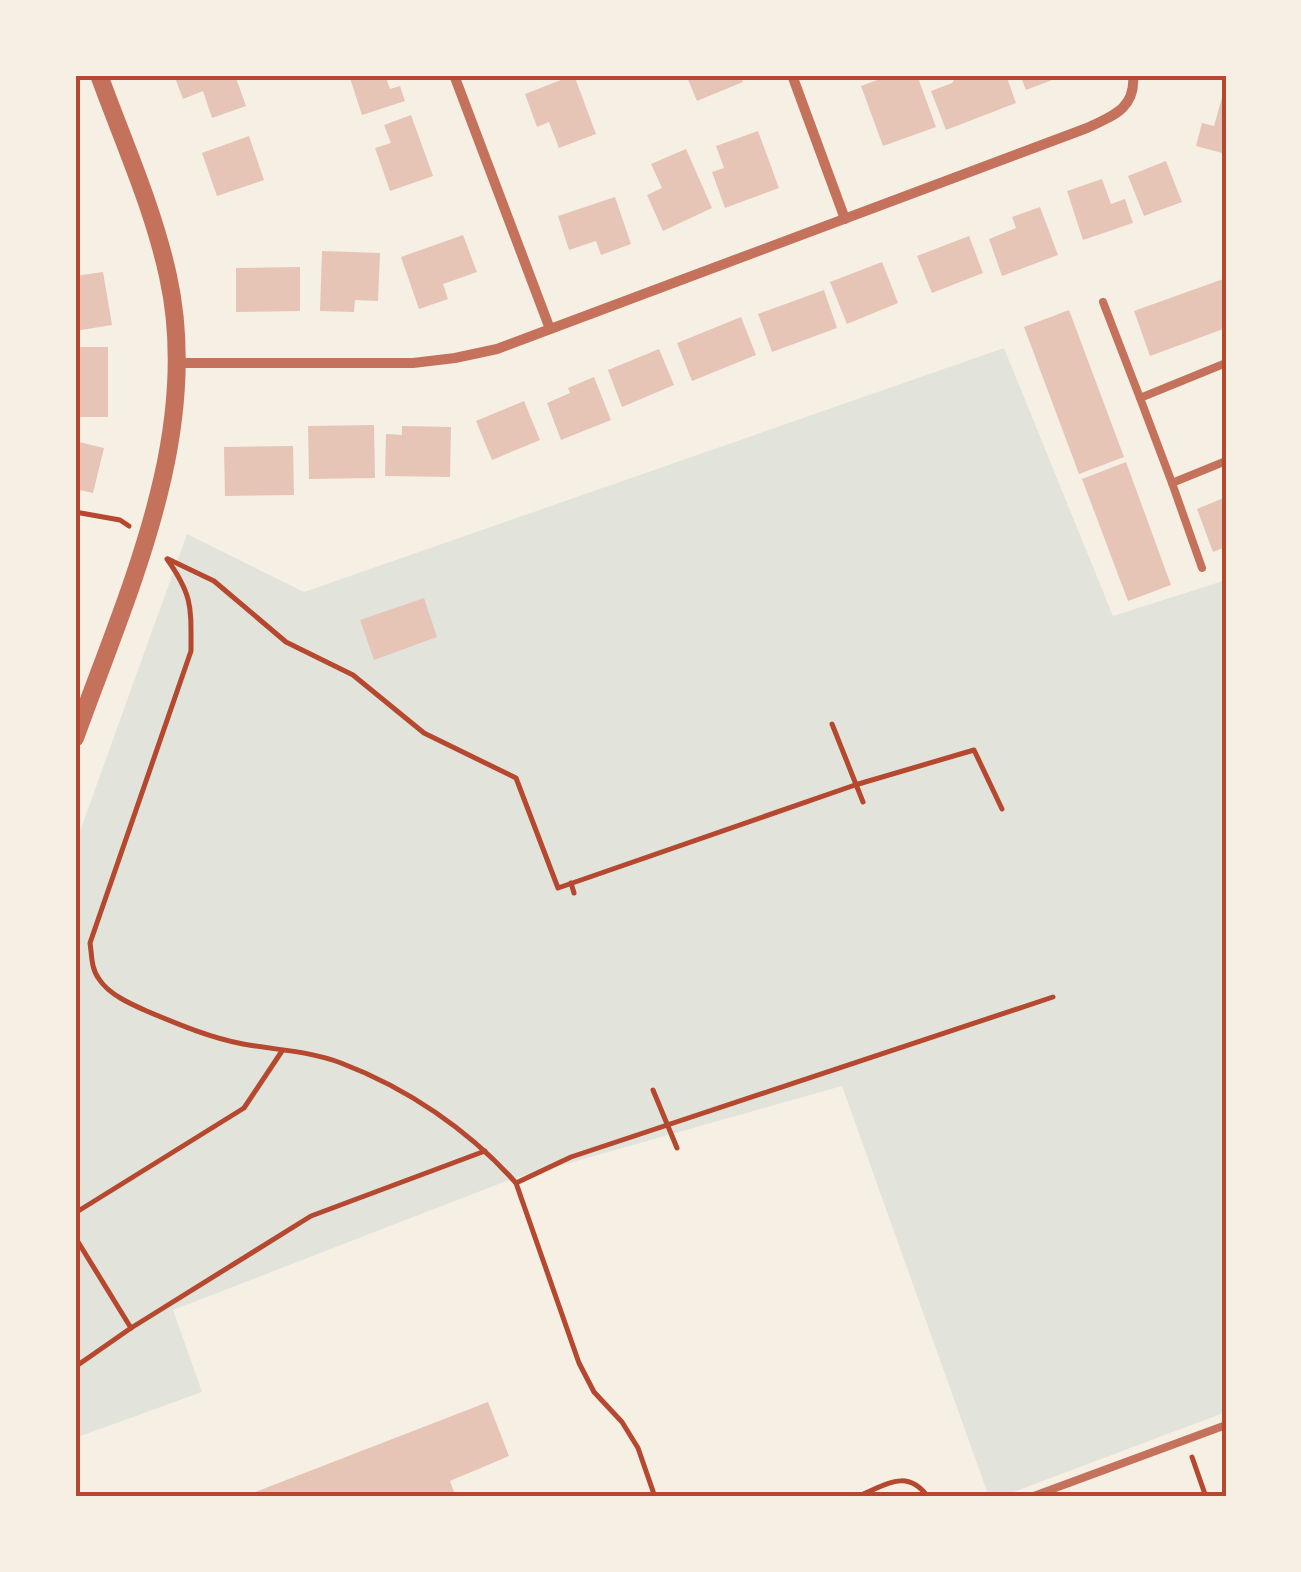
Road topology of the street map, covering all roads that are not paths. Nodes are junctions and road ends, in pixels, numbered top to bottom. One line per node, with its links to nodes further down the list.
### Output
1 (99, 75): 9 (street)
2 (454, 75): 7 (street)
3 (792, 75): 5 (street)
4 (1133, 75): 5 (street)
5 (845, 219): 7 (street)
6 (1103, 302): 10 (lane)
7 (550, 328): 9 (street)
8 (1226, 362): 10 (lane)
9 (177, 364): 14 (street)
10 (1140, 398): 12 (lane)
11 (1226, 462): 12 (lane)
12 (1172, 483): 13 (lane)
13 (1202, 568)
14 (75, 738)
15 (1226, 1425): 16 (lane)
16 (1031, 1497)

